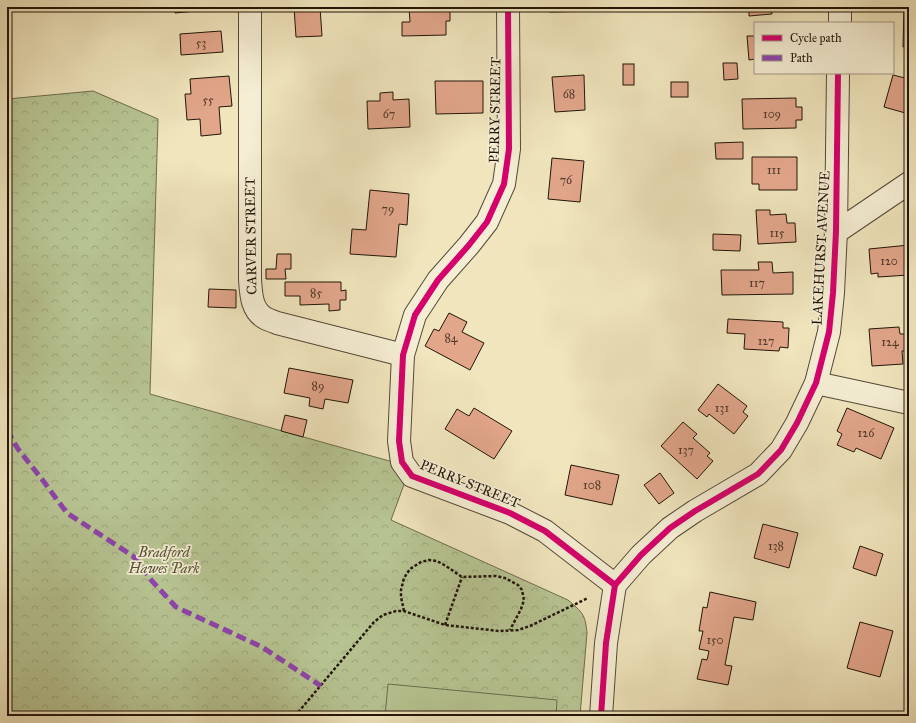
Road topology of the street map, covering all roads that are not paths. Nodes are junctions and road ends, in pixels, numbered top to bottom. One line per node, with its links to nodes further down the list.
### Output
1 (250, 7): 8 (street, CARVER STREET)
2 (508, 7): 8 (street, PERRY STREET)
3 (840, 7): 4 (street)
4 (840, 22)
5 (838, 74): 7 (street, LAKEHURST AVENUE)
6 (909, 182): 7 (street)
7 (836, 231): 9 (street, LAKEHURST AVENUE)
8 (403, 355): 11 (street, PERRY STREET)
9 (816, 383): 10 (street); 11 (street, LAKEHURST AVENUE)
10 (909, 403)
11 (615, 584): 12 (street)
12 (601, 716)

